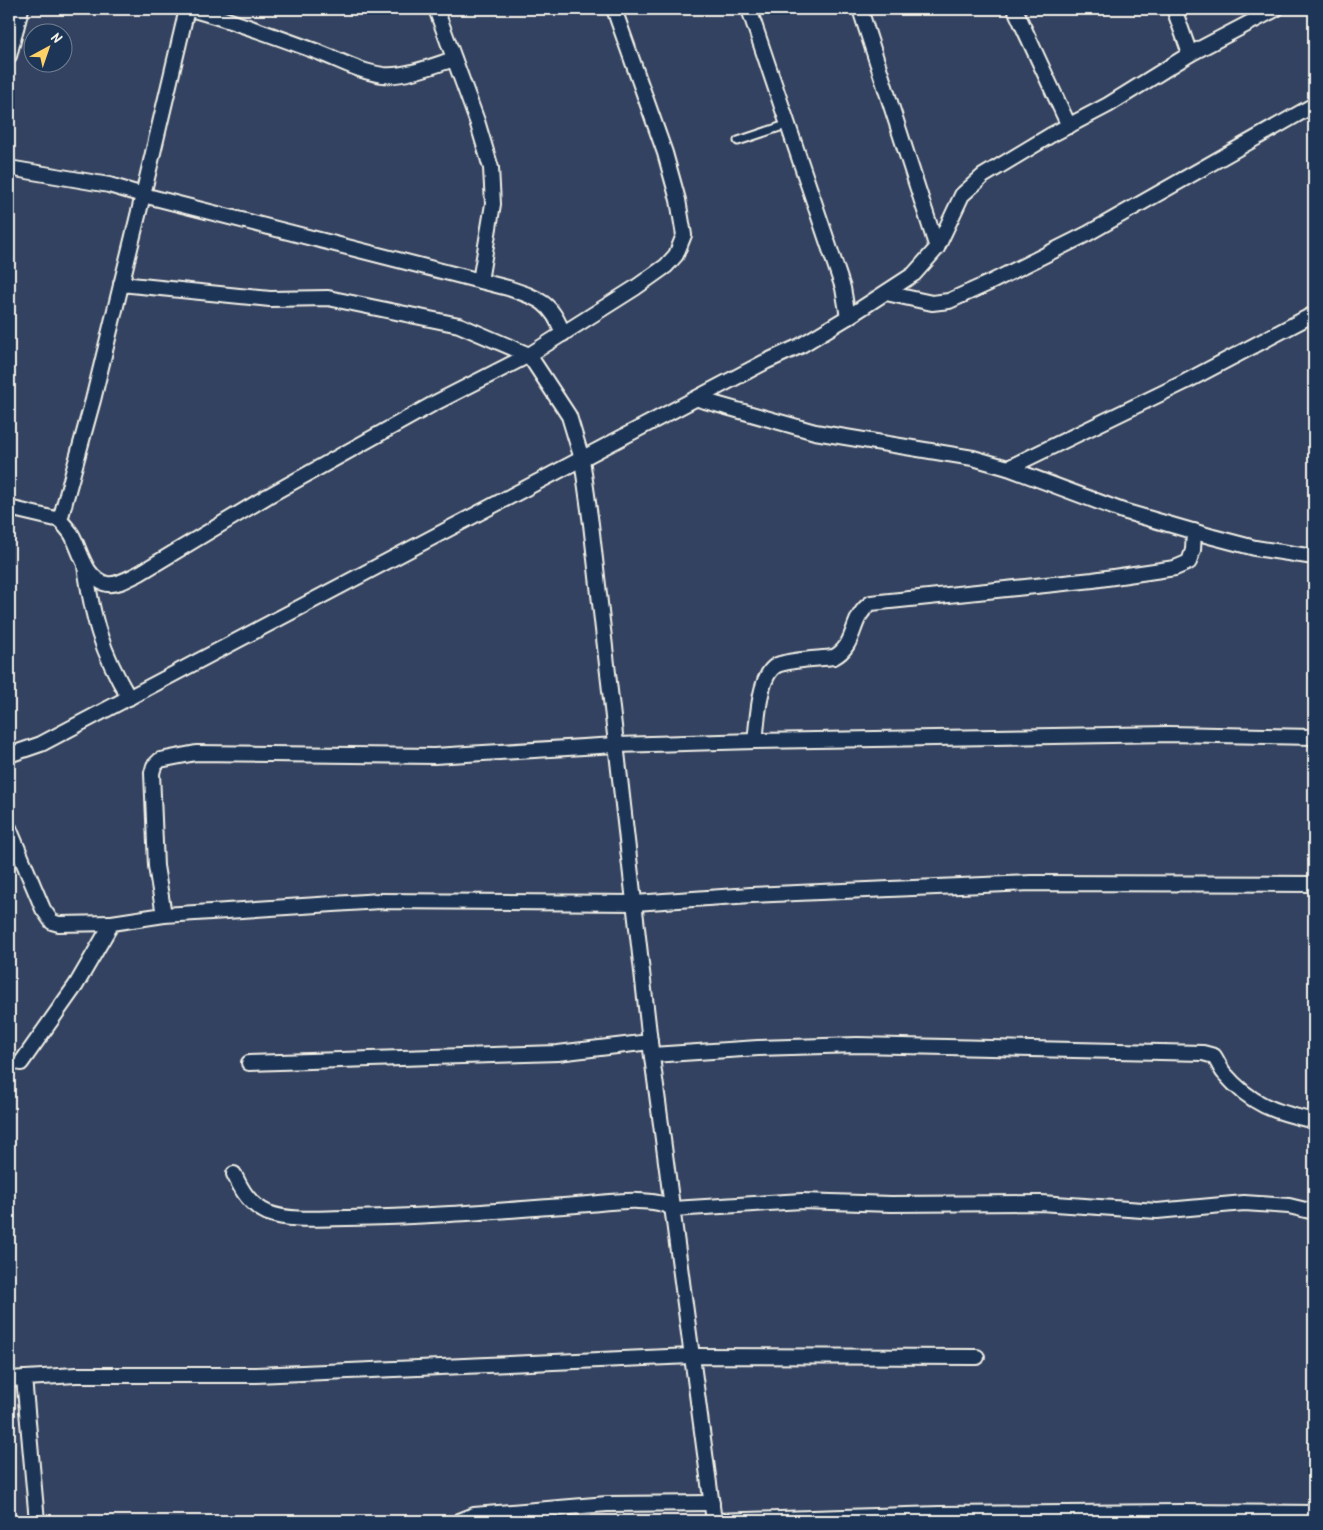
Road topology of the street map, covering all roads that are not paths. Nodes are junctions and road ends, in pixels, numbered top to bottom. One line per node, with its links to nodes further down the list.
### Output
1 (21, 9): 11 (street)
2 (189, 9): 12 (street); 18 (street)
3 (436, 9): 12 (street)
4 (614, 9): 25 (street)
5 (749, 9): 14 (street)
6 (860, 9): 19 (street)
7 (1015, 9): 15 (street)
8 (1174, 9): 10 (street)
9 (1276, 9): 10 (street)
10 (1190, 54): 15 (street)
11 (9, 56)
12 (454, 59): 20 (street)
13 (1314, 105): 22 (street)
14 (789, 124): 16 (lane); 24 (street)
15 (1068, 126): 19 (street)
16 (738, 141)
17 (9, 168): 18 (street)
18 (143, 195): 20 (street); 21 (street)
19 (937, 248): 22 (street)
20 (480, 281): 25 (street)
21 (121, 284): 26 (street); 31 (street)
22 (886, 293): 24 (street)
23 (1314, 314): 29 (street)
24 (848, 318): 27 (street)
25 (564, 334): 26 (street)
26 (529, 356): 28 (street); 35 (street)
27 (698, 399): 28 (street); 29 (street)
28 (582, 459): 37 (street); 40 (street)
29 (1008, 468): 32 (street)
30 (9, 508): 31 (street)
31 (60, 520): 34 (street)
32 (1194, 531): 33 (street); 39 (street)
33 (1314, 556)
34 (85, 566): 35 (street); 36 (street)
35 (108, 584): 36 (street)
36 (91, 606): 37 (street)
37 (129, 698): 41 (street)
38 (1314, 737): 39 (street)
39 (755, 741): 40 (street)
40 (616, 745): 44 (street); 45 (street)
41 (9, 755)
42 (9, 828): 46 (street)
43 (1314, 884): 44 (street)
44 (635, 903): 45 (street); 47 (street)
45 (164, 915): 46 (street)
46 (112, 924): 48 (street)
47 (651, 1048): 49 (street); 50 (street); 52 (street)
48 (21, 1063)
49 (249, 1063)
50 (1314, 1120)
51 (234, 1174): 52 (street)
52 (673, 1209): 53 (street); 54 (street)
53 (1314, 1212)
54 (691, 1356): 55 (street); 56 (street); 58 (street)
55 (977, 1357)
56 (24, 1378): 57 (street); 60 (street)
57 (9, 1379)
58 (712, 1503): 61 (street); 62 (street)
59 (1314, 1514): 62 (street)
60 (38, 1521)
61 (459, 1521)
62 (714, 1521)

